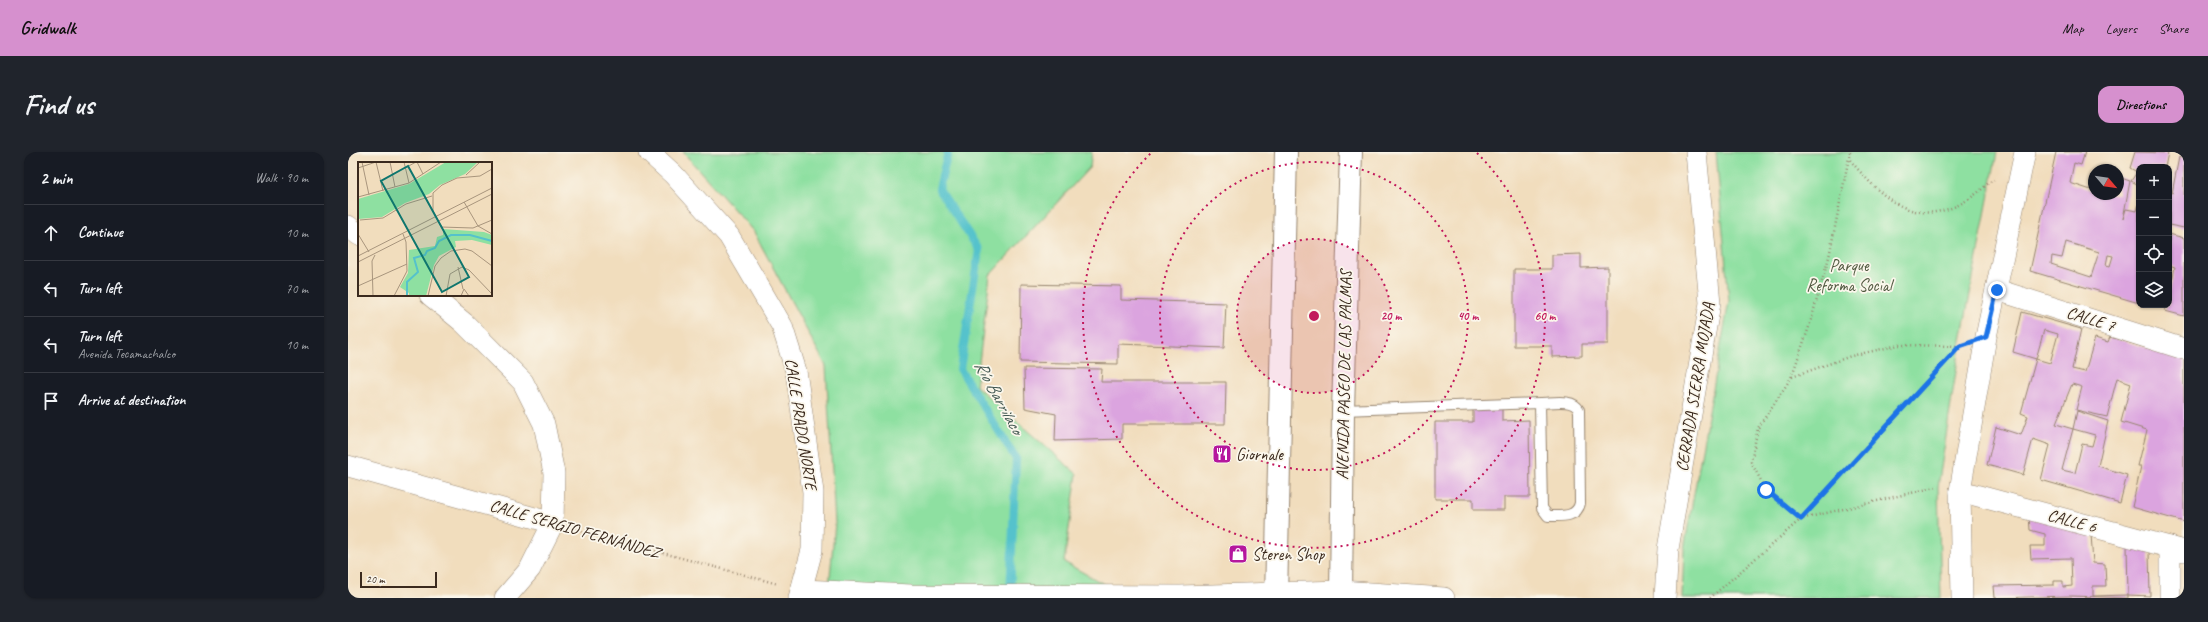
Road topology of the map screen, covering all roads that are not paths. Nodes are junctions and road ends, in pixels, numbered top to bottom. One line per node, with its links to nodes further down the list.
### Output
1 (649, 152): 17 (street, CALLE PRADO NORTE)
2 (1286, 152): 19 (main road)
3 (1351, 152): 12 (main road, AVENIDA PASEO DE LAS PALMAS)
4 (1696, 152): 23 (street, CERRADA SIERRA MOJADA)
5 (2025, 152): 8 (street)
6 (348, 226): 7 (street)
7 (358, 234)
8 (1997, 290): 10 (street, CALLE 7); 14 (street)
9 (431, 296): 15 (street)
10 (2184, 349)
11 (1540, 403): 11 (lane); 12 (lane)
12 (1342, 410): 18 (main road, AVENIDA PASEO DE LAS PALMAS)
13 (348, 466): 15 (street, CALLE SERGIO FERNÁNDEZ)
14 (1960, 491): 16 (street, CALLE 6); 24 (street)
15 (553, 523): 21 (street)
16 (2177, 549): 25 (street)
17 (800, 594): 20 (street)
18 (1341, 594): 19 (street); 22 (street)
19 (1276, 595): 20 (street)
20 (1179, 597)
21 (505, 598)
22 (1444, 598)
23 (1665, 598)
24 (1962, 598)
25 (2170, 598)

